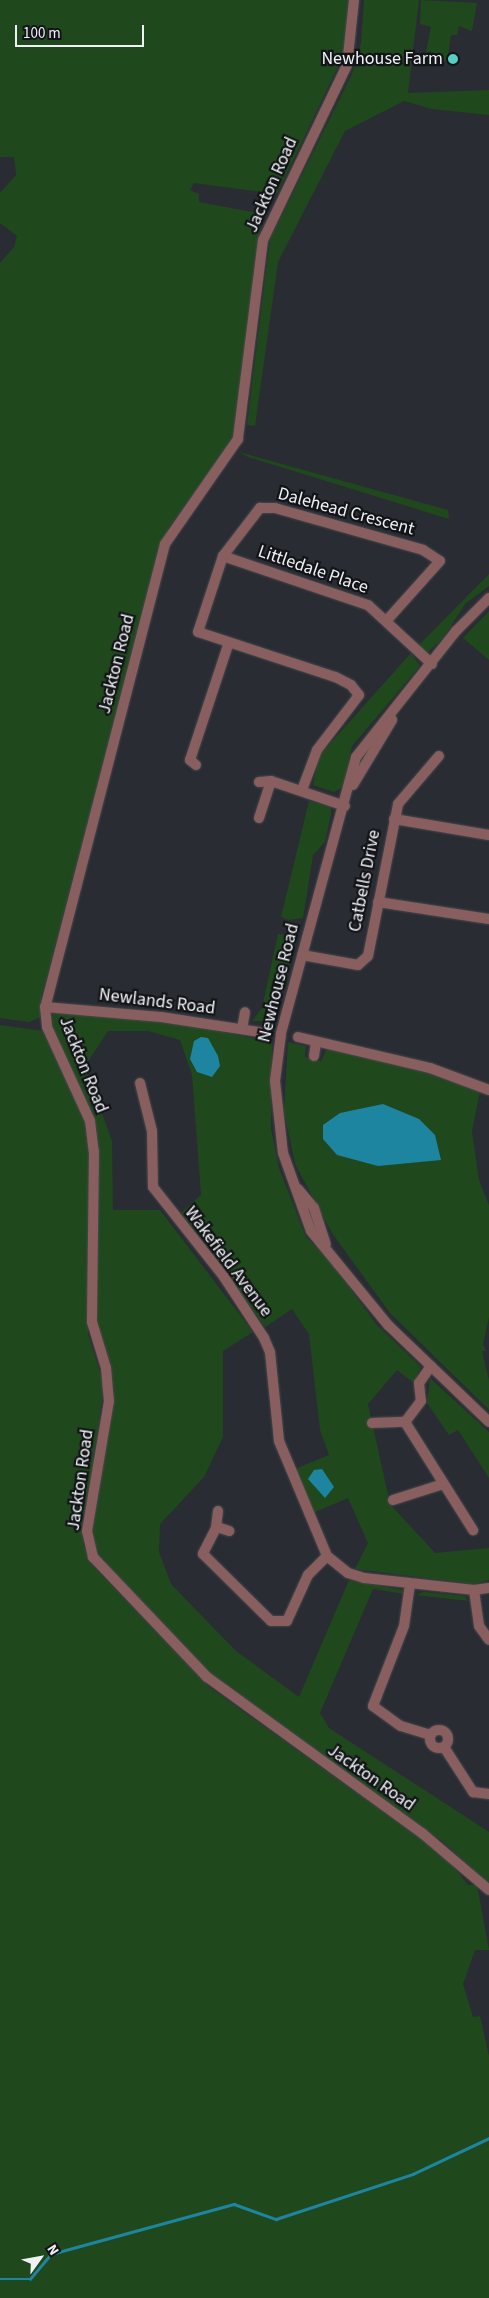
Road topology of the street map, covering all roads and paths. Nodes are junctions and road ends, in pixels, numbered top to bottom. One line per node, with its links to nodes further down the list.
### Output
1 (354, 0): 19 (street, Jackton Road)
2 (223, 556): 4 (street, Littledale Place); 4 (street, Dalehead Crescent); 5 (street, Dalehead Crescent)
3 (489, 598): 6 (street, Newhouse Road)
4 (387, 620): 6 (street, Littledale Place)
5 (229, 642): 8 (street); 11 (street, Dalehead Crescent)
6 (432, 664): 12 (street, Newhouse Road)
7 (439, 756): 14 (street, Catbells Drive)
8 (196, 766)
9 (271, 781): 10 (street); 11 (street); 13 (street)
10 (259, 782)
11 (302, 790): 12 (street)
12 (345, 806): 18 (street, Newhouse Road)
13 (259, 818)
14 (394, 819): 15 (street); 16 (street, Catbells Drive)
15 (489, 834)
16 (378, 902): 17 (street); 18 (street, Catbells Drive)
17 (489, 919)
18 (302, 955): 28 (street, Newhouse Road)
19 (45, 1007): 21 (street, Newlands Road); 46 (street, Jackton Road)
20 (245, 1012): 21 (street)
21 (242, 1029): 22 (street, Newlands Road)
22 (265, 1033)
23 (298, 1037): 24 (street)
24 (316, 1042): 25 (street); 27 (street)
25 (314, 1056)
26 (140, 1083): 40 (street, Wakefield Avenue)
27 (489, 1090)
28 (431, 1366): 29 (street); 30 (street, Newhouse Road)
29 (405, 1422): 31 (street); 32 (street)
30 (489, 1422)
31 (372, 1423)
32 (443, 1484): 33 (street); 35 (street)
33 (393, 1500)
34 (218, 1510): 37 (street)
35 (464, 1516): 36 (street); 38 (street)
36 (454, 1522)
37 (217, 1527): 39 (street); 40 (street)
38 (473, 1530)
39 (229, 1532)
40 (327, 1556): 41 (street, Wakefield Avenue)
41 (410, 1584): 43 (street, Wakefield Avenue); 45 (street)
42 (489, 1588): 43 (street, Wakefield Avenue)
43 (474, 1590): 44 (street)
44 (489, 1640)
45 (489, 1794)
46 (489, 1890)

